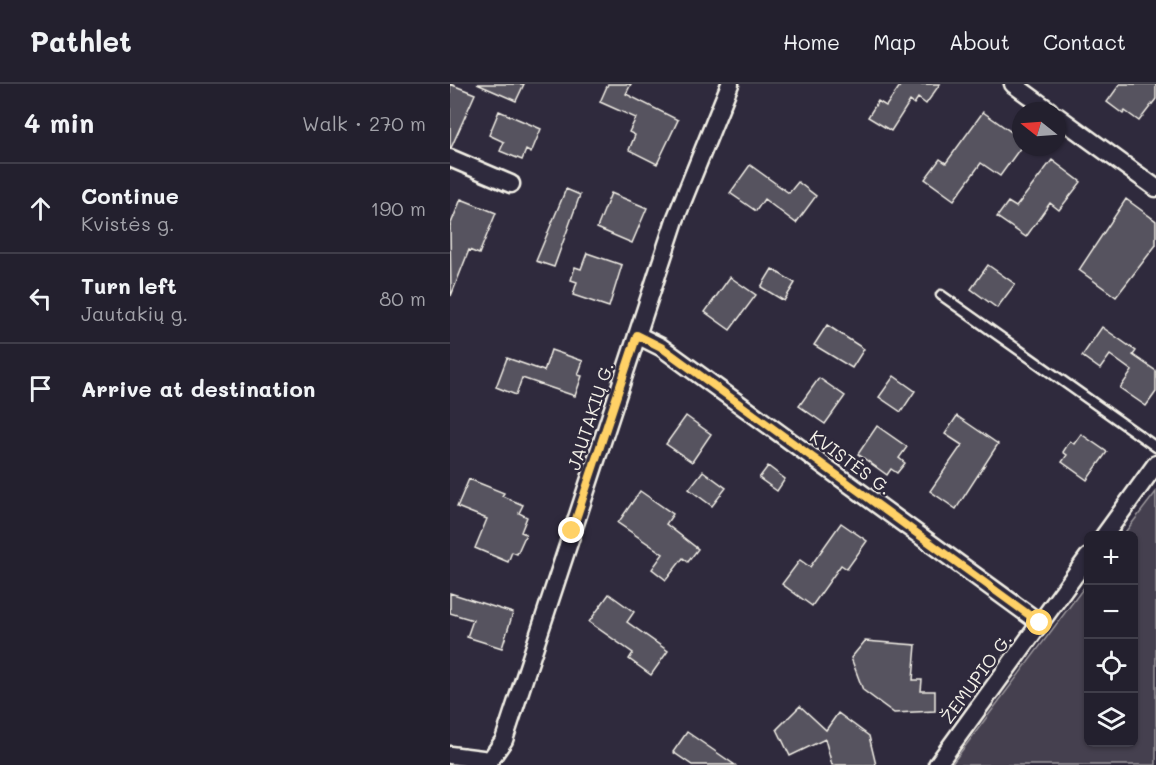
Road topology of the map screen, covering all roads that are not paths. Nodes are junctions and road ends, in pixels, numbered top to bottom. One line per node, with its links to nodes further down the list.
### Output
1 (730, 84): 9 (street, JAUTAKIŲ G.)
2 (1013, 84): 3 (street)
3 (1038, 102)
4 (1066, 123): 7 (street)
5 (450, 158): 6 (street)
6 (511, 184)
7 (1156, 188)
8 (941, 294): 10 (lane)
9 (637, 335): 14 (street, KVISTĖS G.); 15 (street, JAUTAKIŲ G.)
10 (1156, 447)
11 (1156, 464): 12 (street)
12 (1108, 531)
13 (1084, 564): 14 (street, ŽEMUPIO G.)
14 (1040, 623): 16 (street, ŽEMUPIO G.)
15 (450, 755)
16 (937, 765)

